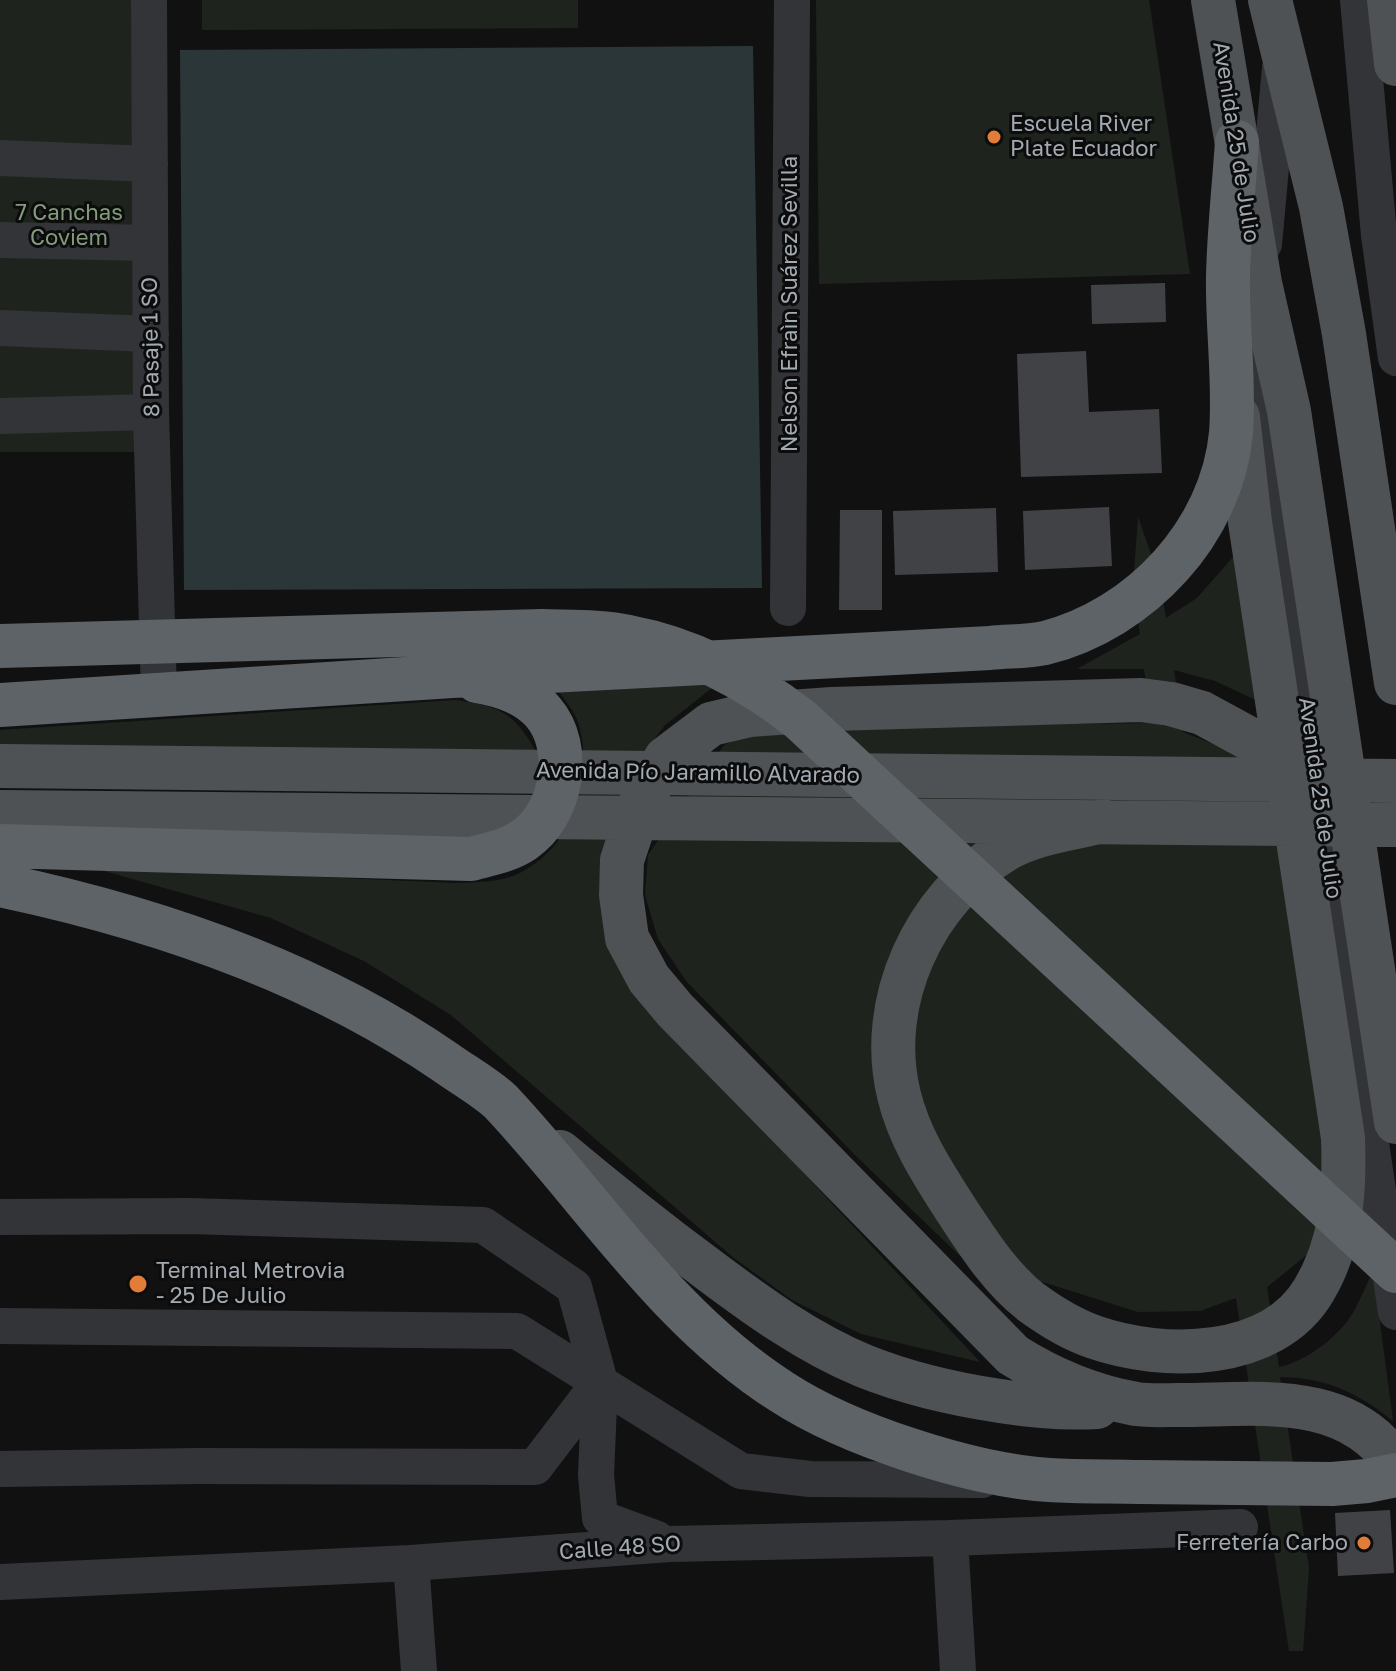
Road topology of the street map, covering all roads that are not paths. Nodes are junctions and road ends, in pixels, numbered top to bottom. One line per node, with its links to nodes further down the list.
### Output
1 (149, 0): 13 (street, 8 Pasaje 1 SO)
2 (792, 0): 23 (street, Nelson Efraìn Suárez Sevilla)
3 (1213, 0): 11 (main road, Avenida 25 de Julio)
4 (1238, 0): 11 (main road)
5 (1270, 0): 9 (main road, Avenida 25 de Julio)
6 (1276, 0): 9 (street, Avenida 25 de Julio)
7 (1358, 0): 19 (street)
8 (1389, 0): 10 (main road)
9 (1282, 50): 16 (street, Avenida 25 de Julio); 26 (main road, Avenida 25 de Julio)
10 (1396, 64)
11 (1237, 142): 16 (main road, Avenida 25 de Julio); 20 (highway)
12 (0, 158): 13 (street)
13 (150, 164): 15 (street, 8 Pasaje 1 SO)
14 (0, 240): 15 (street)
15 (150, 243): 18 (street, 8 Pasaje 1 SO)
16 (1260, 283): 36 (main road, Avenida 25 de Julio); 39 (street, Avenida 25 de Julio)
17 (0, 328): 18 (street)
18 (151, 334): 21 (street, 8 Pasaje 1 SO)
19 (1396, 358)
20 (1233, 375): 25 (highway); 31 (main road)
21 (151, 412): 22 (street); 27 (street, 8 Pasaje 1 SO)
22 (0, 416)
23 (788, 608)
24 (0, 646): 38 (highway)
25 (452, 676): 27 (highway); 32 (highway)
26 (1396, 683)
27 (159, 695): 28 (highway)
28 (0, 705)
29 (8, 766): 30 (main road, Avenida Pío Jaramillo Alvarado)
30 (1376, 781): 42 (main road)
31 (1103, 821): 32 (main road, Avenida Pío Jaramillo Alvarado); 33 (main road, Avenida Pío Jaramillo Alvarado)
32 (6, 823)
33 (1396, 825)
34 (0, 885): 35 (highway)
35 (497, 1099): 42 (main road); 46 (highway)
36 (1396, 1122)
37 (0, 1217): 41 (street)
38 (1396, 1271)
39 (1396, 1312)
40 (0, 1326): 41 (street)
41 (600, 1382): 44 (street); 46 (street); 49 (street)
42 (1138, 1404): 43 (main road)
43 (1396, 1464)
44 (0, 1469)
45 (1396, 1475): 46 (highway)
46 (1047, 1480)
47 (1240, 1527): 48 (street, Calle 48 SO)
48 (950, 1538): 49 (street, Calle 48 SO); 53 (street)
49 (670, 1544): 50 (street, Calle 48 SO)
50 (411, 1563): 51 (street, Calle 48 SO); 52 (street)
51 (0, 1582)
52 (419, 1671)
53 (958, 1671)

